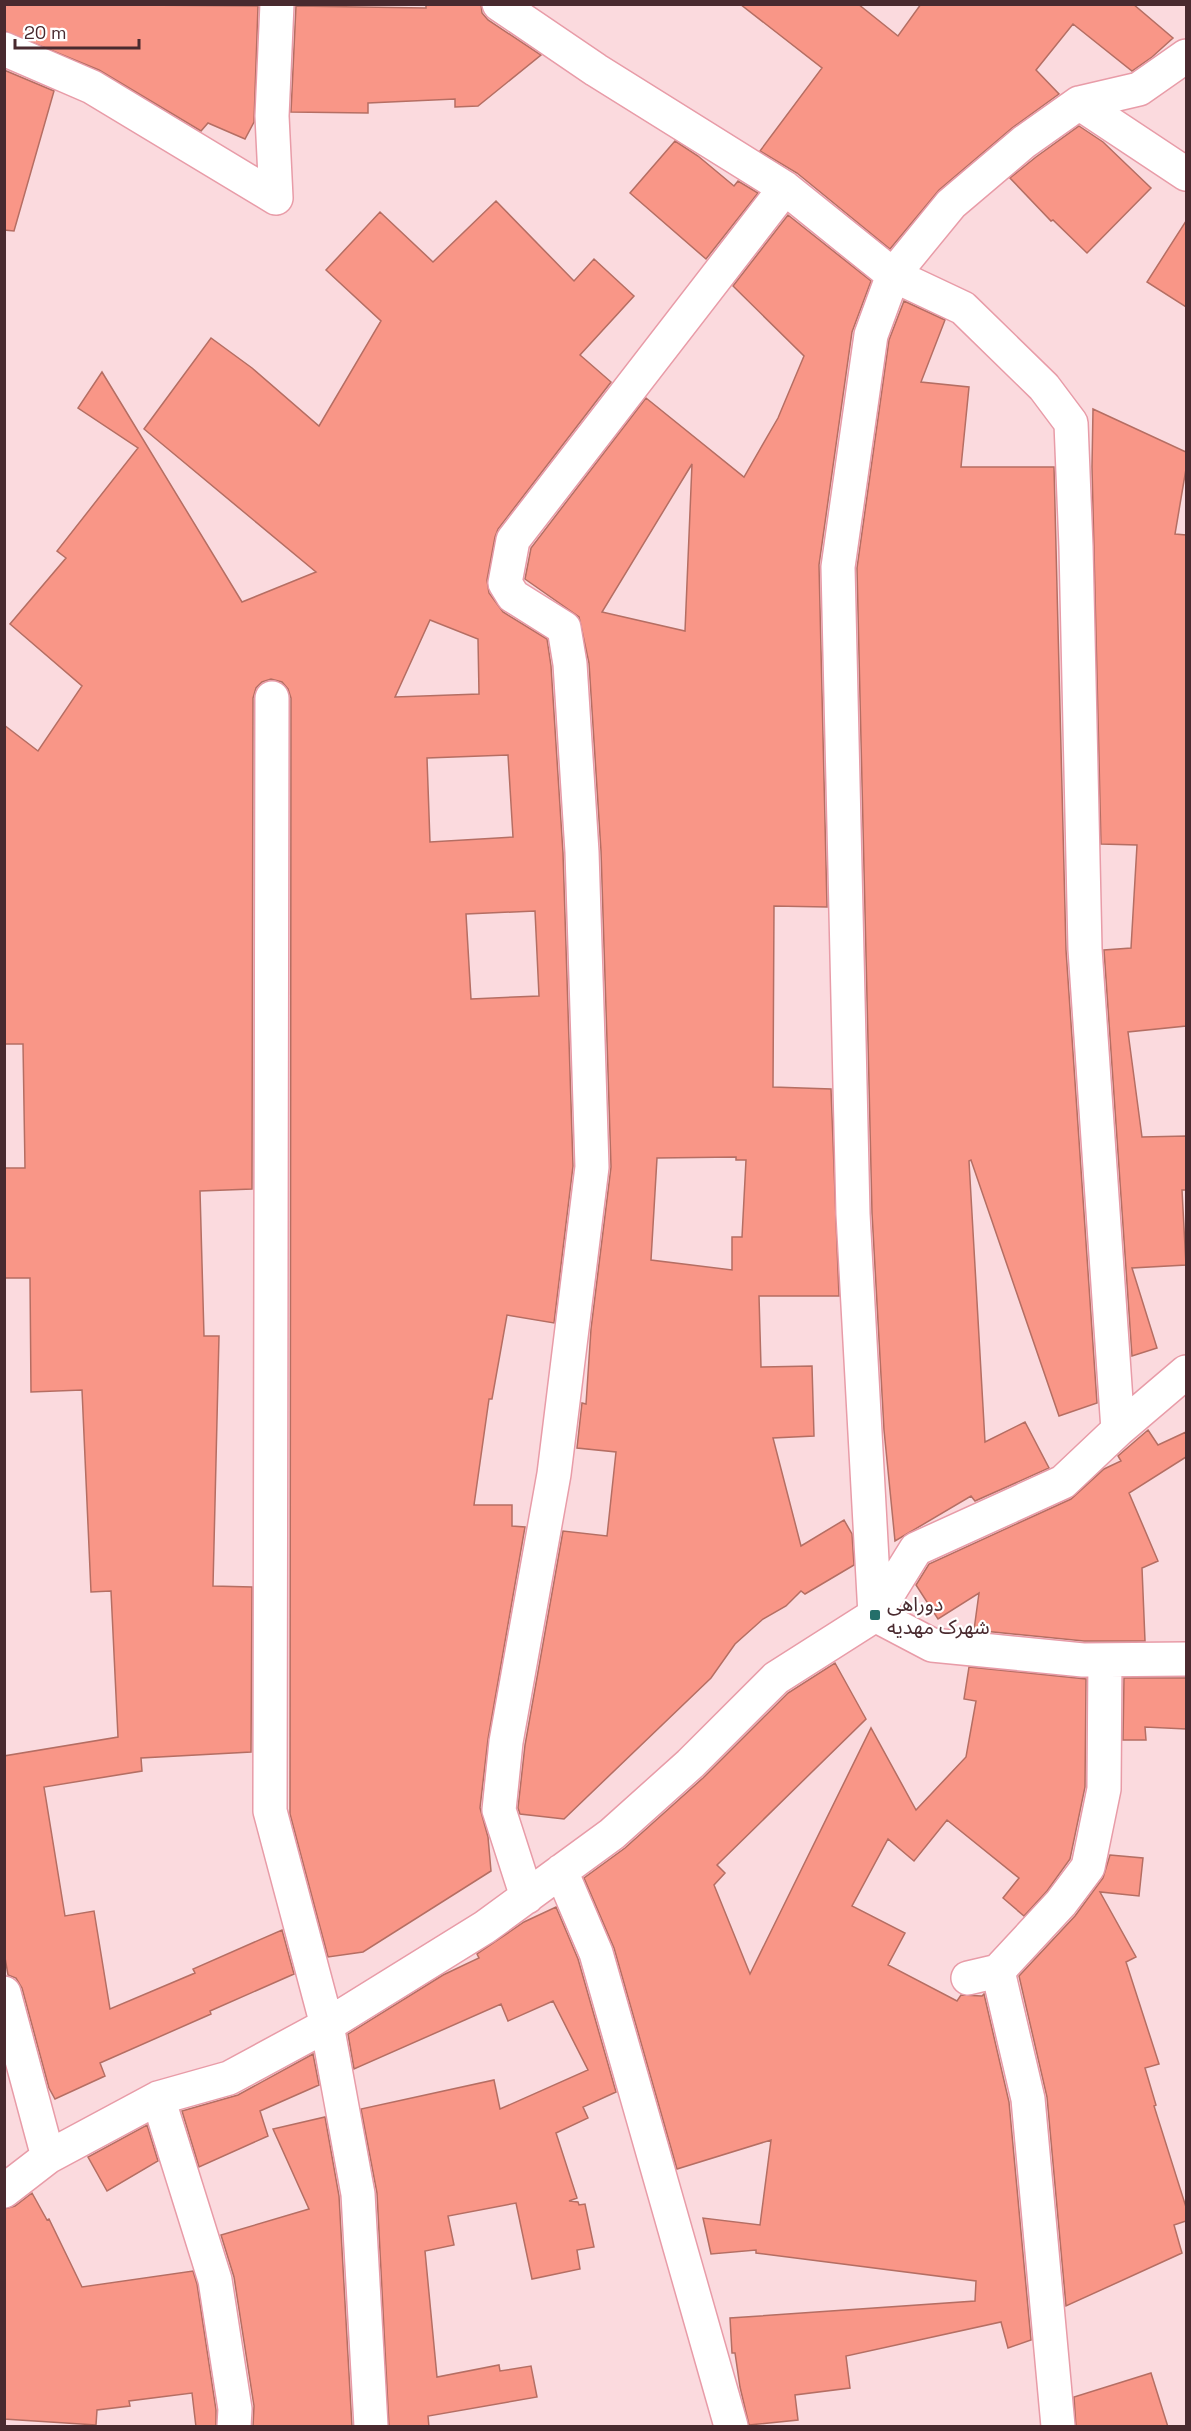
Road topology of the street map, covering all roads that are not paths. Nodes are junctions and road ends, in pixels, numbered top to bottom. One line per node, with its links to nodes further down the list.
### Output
1 (278, 4): 3 (street)
2 (499, 4): 7 (street)
3 (4, 50)
4 (1186, 56): 5 (street)
5 (1079, 103): 6 (street); 8 (street)
6 (1186, 174)
7 (785, 188): 8 (street); 16 (street)
8 (893, 275): 11 (street); 12 (street)
9 (272, 698): 18 (street)
10 (1186, 1372): 11 (street)
11 (1118, 1430): 12 (street)
12 (876, 1616): 14 (street); 15 (street)
13 (1186, 1659): 14 (street)
14 (1105, 1660): 25 (street)
15 (561, 1871): 16 (street); 24 (street)
16 (527, 1897): 18 (street)
17 (4, 1993): 20 (street)
18 (327, 2025): 19 (street); 23 (street)
19 (158, 2098): 20 (street); 22 (street)
20 (48, 2157): 21 (street)
21 (4, 2192)
22 (234, 2427)
23 (371, 2427)
24 (731, 2427)
25 (1058, 2427)

